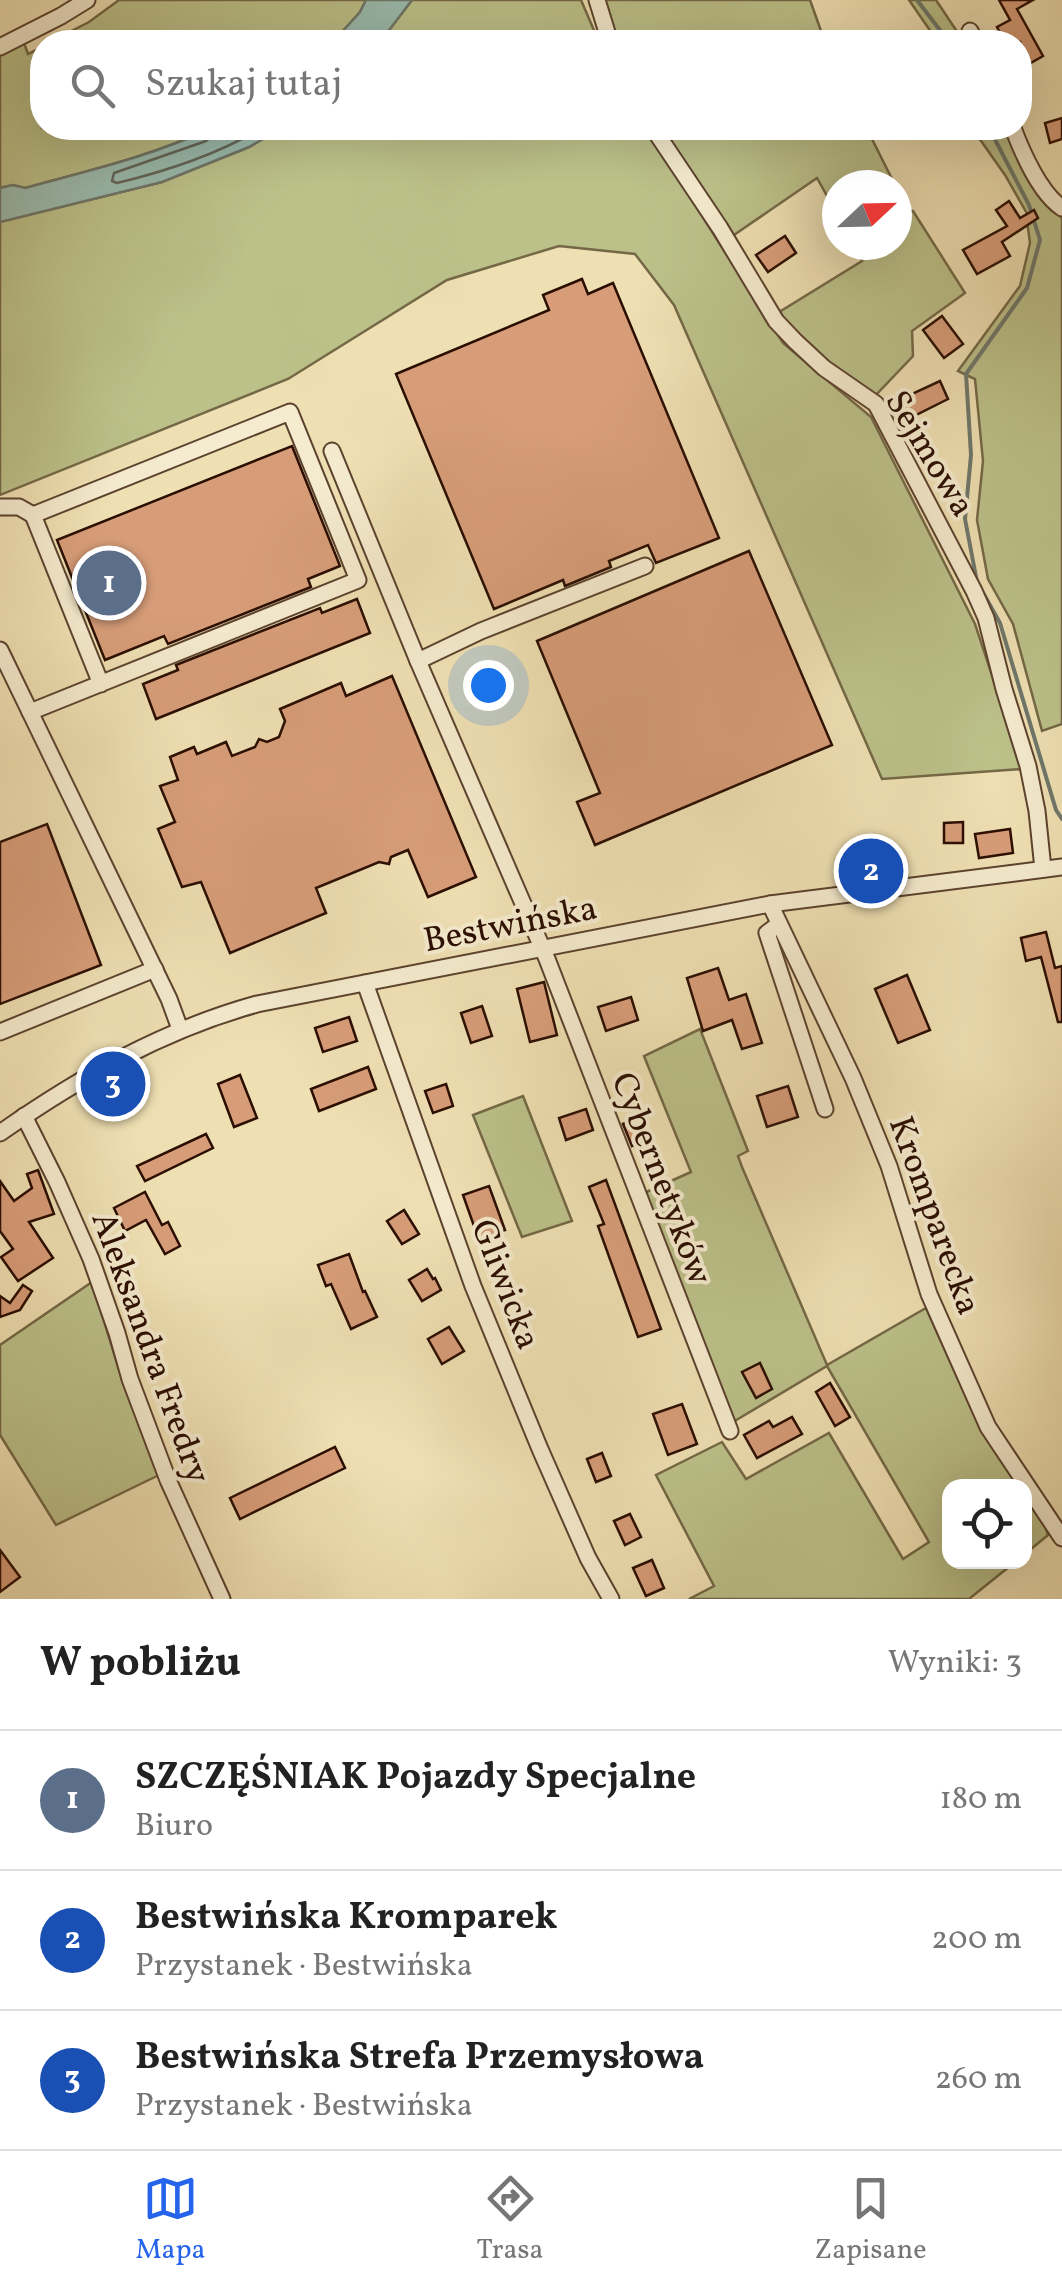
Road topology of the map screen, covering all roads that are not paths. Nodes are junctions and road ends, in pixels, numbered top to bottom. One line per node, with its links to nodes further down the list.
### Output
1 (87, 0): 3 (street)
2 (597, 0): 4 (street)
3 (33, 30)
4 (606, 30)
5 (30, 32): 6 (street)
6 (0, 47)
7 (661, 140): 19 (street, Sejmowa)
8 (1017, 140): 9 (street)
9 (1062, 208)
10 (332, 450): 15 (street, Cybernetyków)
11 (0, 507): 12 (street)
12 (33, 515): 16 (street); 16 (street)
13 (645, 566): 15 (street)
14 (0, 650): 17 (street)
15 (418, 661): 22 (street, Cybernetyków)
16 (100, 684): 17 (street)
17 (30, 712): 23 (street)
18 (1062, 867): 19 (street, Bestwińska)
19 (1043, 869): 20 (street, Bestwińska)
20 (770, 904): 21 (street, Kromparecka); 22 (street, Bestwińska)
21 (779, 924): 27 (street); 31 (street, Kromparecka)
22 (541, 947): 24 (street, Bestwińska); 30 (street, Cybernetyków)
23 (155, 969): 25 (street); 26 (street)
24 (365, 983): 25 (street, Bestwińska); 33 (street, Gliwicka)
25 (180, 1029): 28 (street, Bestwińska)
26 (0, 1032)
27 (825, 1109)
28 (24, 1116): 29 (street, Bestwińska); 32 (street, Aleksandra Fredry)
29 (0, 1133)
30 (730, 1431)
31 (1062, 1538)
32 (222, 1599)
33 (611, 1599)

